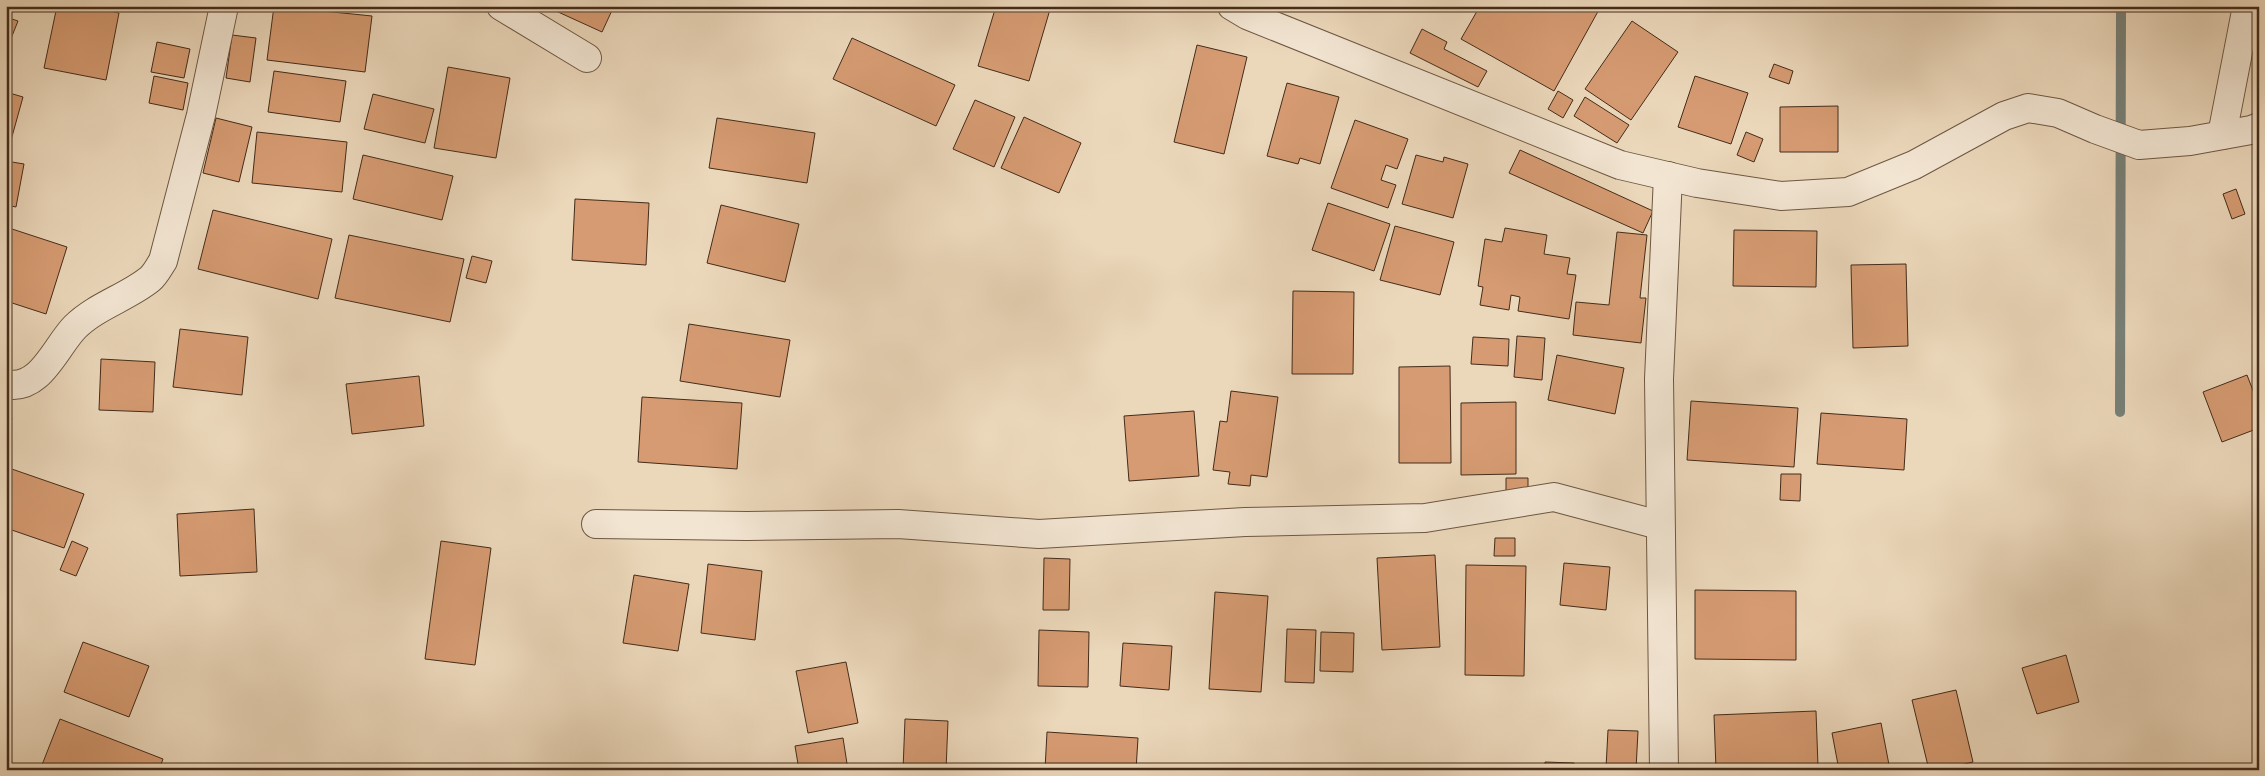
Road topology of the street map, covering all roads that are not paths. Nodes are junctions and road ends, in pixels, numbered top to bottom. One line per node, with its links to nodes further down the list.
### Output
1 (224, 6): 9 (street)
2 (501, 6): 5 (street)
3 (1232, 6): 8 (street)
4 (2248, 6): 7 (street)
5 (587, 58)
6 (2259, 127): 7 (street)
7 (2222, 136): 8 (street)
8 (1668, 176): 11 (street)
9 (6, 384)
10 (596, 524): 11 (street)
11 (1659, 525): 12 (street)
12 (1664, 770)

